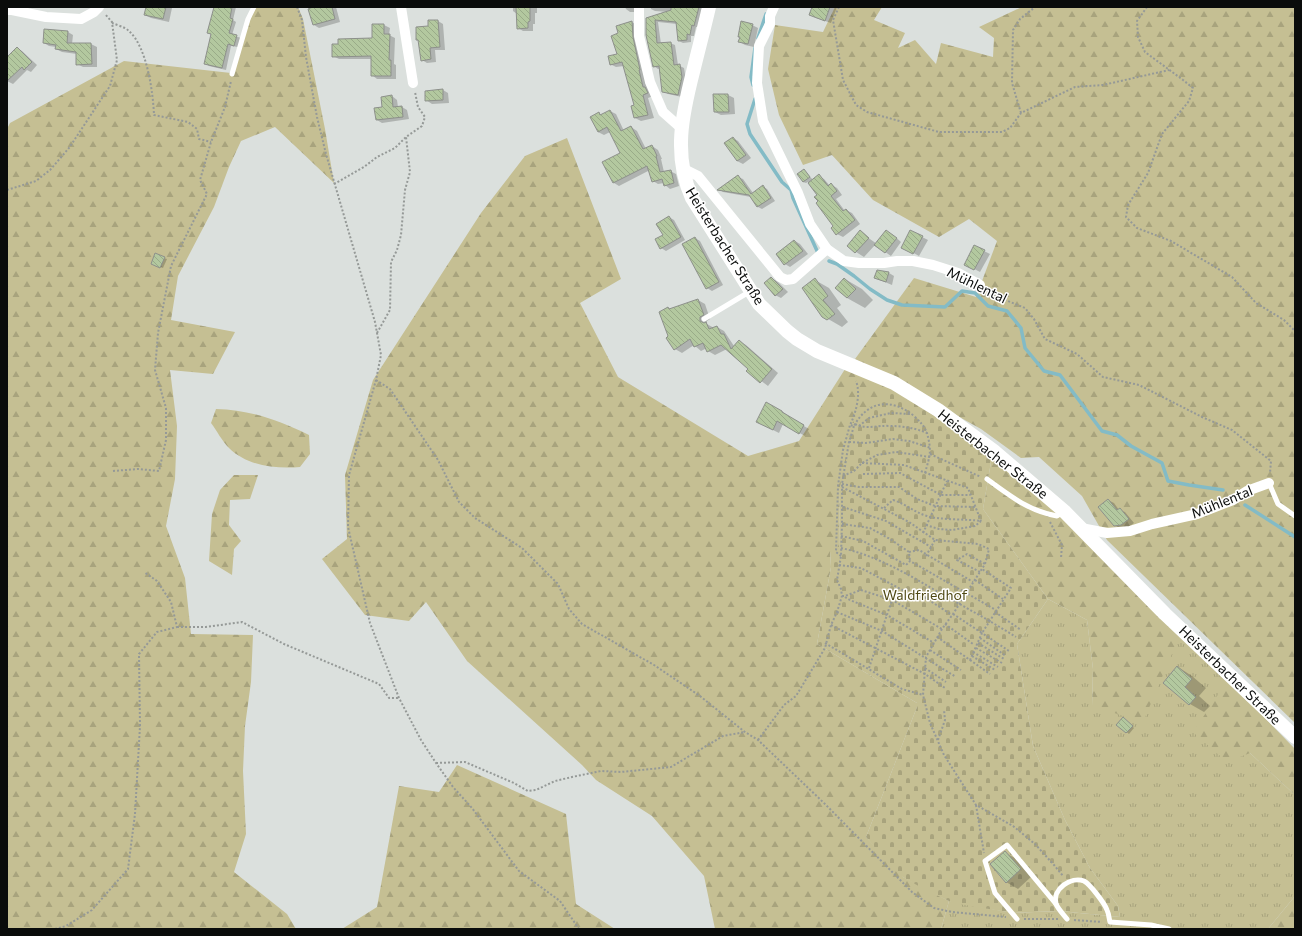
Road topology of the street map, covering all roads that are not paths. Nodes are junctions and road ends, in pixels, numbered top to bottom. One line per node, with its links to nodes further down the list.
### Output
1 (254, 7): 8 (lane)
2 (402, 7): 9 (street)
3 (639, 7): 10 (street)
4 (709, 7): 10 (main road, Heisterbacher Straße)
5 (774, 7): 12 (street, Mühlental)
6 (7, 10): 7 (street)
7 (101, 10)
8 (232, 74)
9 (413, 83)
10 (681, 128): 11 (main road, Heisterbacher Straße)
11 (682, 168): 12 (street, Heisterbacher Straße); 14 (main road, Heisterbacher Straße)
12 (827, 249): 13 (street, Mühlental)
13 (980, 285)
14 (750, 292): 15 (lane); 18 (main road, Heisterbacher Straße)
15 (704, 319)
16 (987, 480): 18 (lane)
17 (1268, 483): 19 (lane, Mühlental); 20 (street, Mühlental)
18 (1064, 512): 20 (main road, Heisterbacher Straße)
19 (1295, 516)
20 (1081, 528): 21 (main road, Heisterbacher Straße)
21 (1295, 738)
22 (1056, 904): 23 (lane); 24 (lane); 25 (lane)
23 (1017, 918)
24 (1067, 919)
25 (1169, 929)

